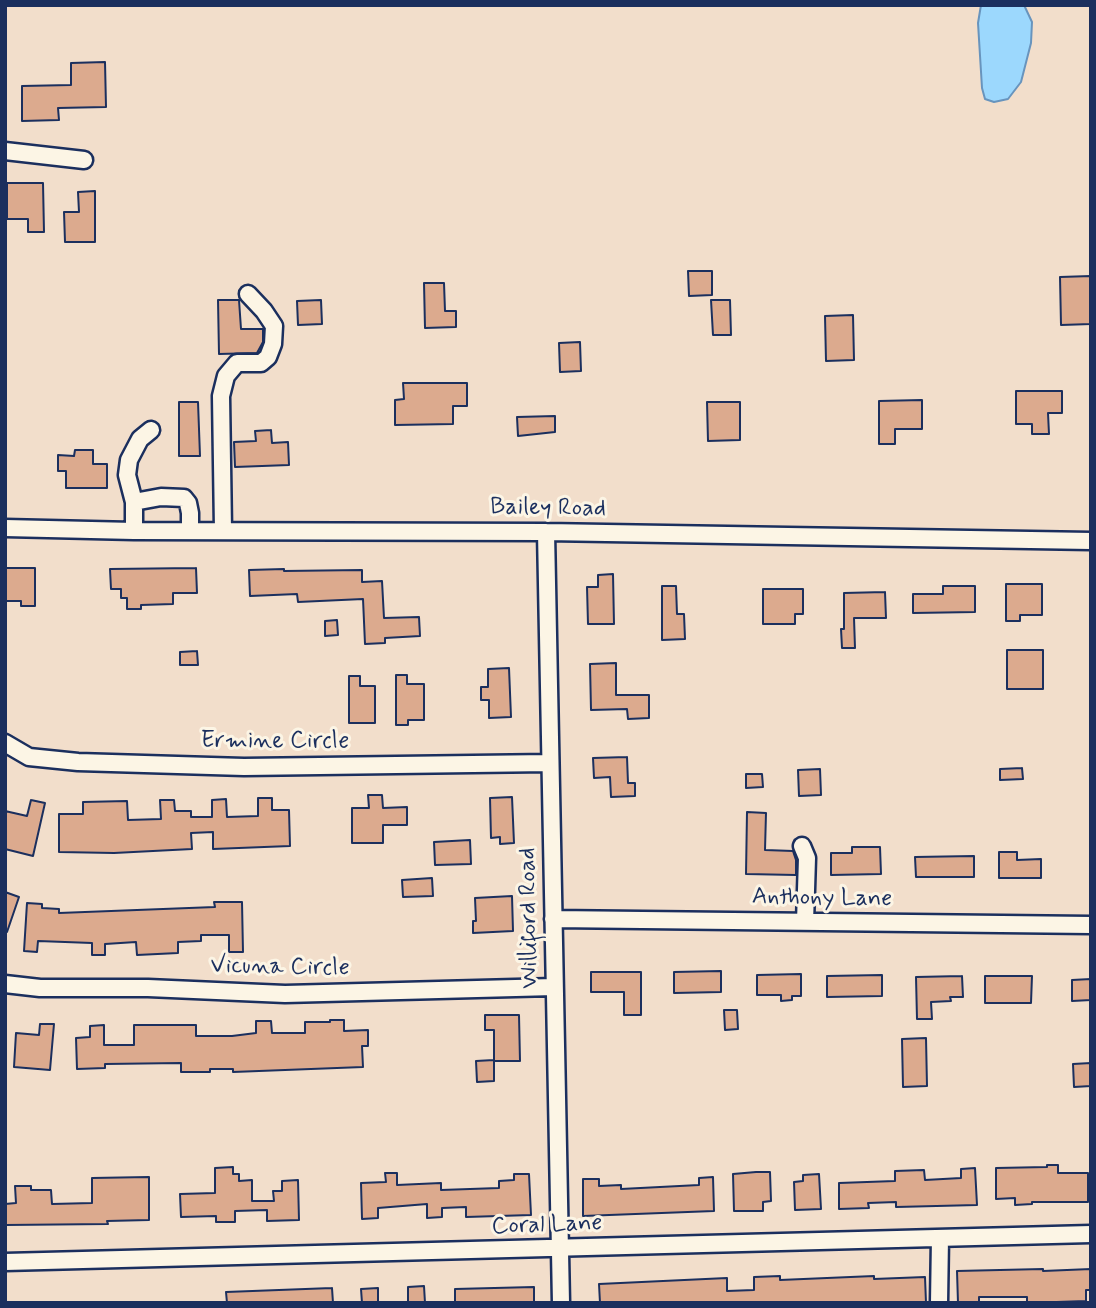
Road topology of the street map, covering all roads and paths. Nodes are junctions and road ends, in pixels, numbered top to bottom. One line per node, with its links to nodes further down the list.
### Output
1 (5, 151): 2 (street)
2 (84, 160)
3 (248, 294): 8 (street)
4 (151, 430): 5 (street)
5 (134, 502): 7 (street); 9 (street)
6 (5, 528): 9 (street, Bailey Road)
7 (190, 530): 8 (street, Bailey Road); 9 (street, Bailey Road)
8 (223, 530): 10 (street, Bailey Road)
9 (134, 531)
10 (546, 532): 11 (street, Bailey Road); 13 (street, Williford Road)
11 (1091, 541)
12 (5, 743): 13 (street, Ermine Circle)
13 (549, 763): 15 (street, Williford Road)
14 (802, 846): 16 (street)
15 (552, 919): 16 (street, Anthony Lane); 19 (street, Williford Road)
16 (805, 922): 17 (street, Anthony Lane)
17 (1091, 925)
18 (5, 984): 19 (street, Vicuna Circle)
19 (554, 987): 22 (street, Williford Road)
20 (1091, 1234): 21 (street, Coral Lane)
21 (940, 1238): 22 (street, Coral Lane); 25 (street)
22 (560, 1248): 23 (street, Coral Lane); 24 (street, Williford Road)
23 (5, 1262)
24 (561, 1303)
25 (939, 1303)

